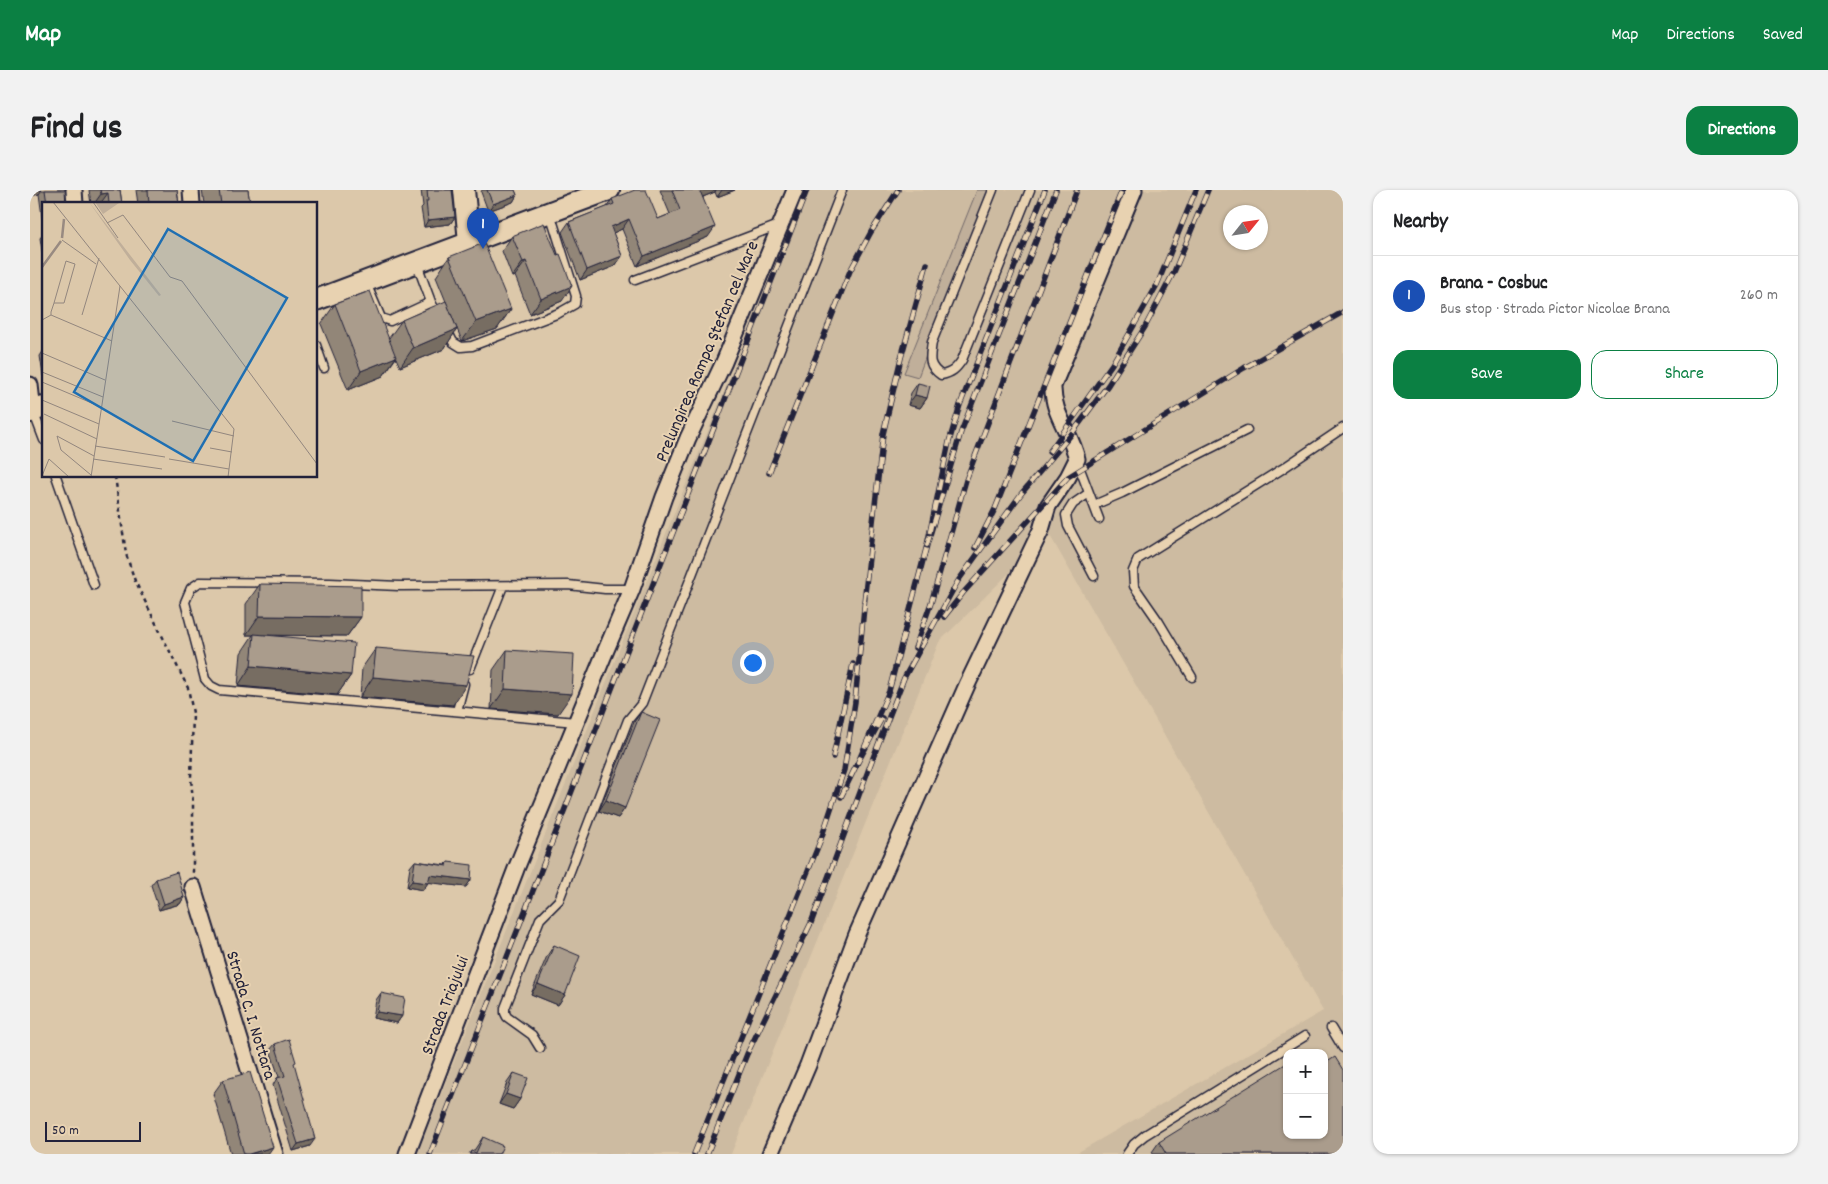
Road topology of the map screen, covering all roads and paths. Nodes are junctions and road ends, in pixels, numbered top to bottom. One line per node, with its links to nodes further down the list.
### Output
1 (464, 190): 10 (street)
2 (608, 190): 8 (street)
3 (795, 190): 9 (street, Prelungirea Rampa Ștefan cel Mare)
4 (842, 190): 41 (lane)
5 (993, 190): 6 (lane)
6 (1030, 190)
7 (1134, 190): 25 (street)
8 (550, 212): 10 (street); 17 (lane)
9 (781, 224): 12 (lane); 34 (street, Prelungirea Rampa Ștefan cel Mare)
10 (469, 242): 11 (street)
11 (416, 262): 13 (street); 15 (lane)
12 (635, 280)
13 (366, 281): 14 (street); 15 (lane)
14 (318, 299)
15 (431, 302): 16 (lane)
16 (440, 318)
17 (444, 326)
18 (318, 351): 19 (lane)
19 (324, 368)
20 (30, 385): 21 (street)
21 (36, 410): 24 (lane)
22 (1343, 428): 35 (lane)
23 (1247, 430): 29 (lane)
24 (42, 432)
25 (1077, 459): 28 (lane); 45 (street)
26 (57, 478): 32 (lane)
27 (115, 478): 38 (path)
28 (1089, 493): 29 (lane); 31 (lane)
29 (1094, 505): 30 (lane)
30 (1099, 519)
31 (1094, 576)
32 (94, 585)
33 (503, 586): 34 (lane); 36 (lane); 36 (lane)
34 (632, 589): 37 (street, Prelungirea Rampa Ștefan cel Mare)
35 (1192, 677)
36 (457, 711): 37 (lane)
37 (576, 722): 44 (street, Strada Triajului)
38 (193, 887): 43 (street, Strada C. I. Nottara)
39 (1331, 1028): 42 (lane)
40 (1305, 1036): 46 (lane)
41 (540, 1048)
42 (1343, 1048)
43 (275, 1154)
44 (407, 1154)
45 (770, 1154)
46 (1127, 1154)

